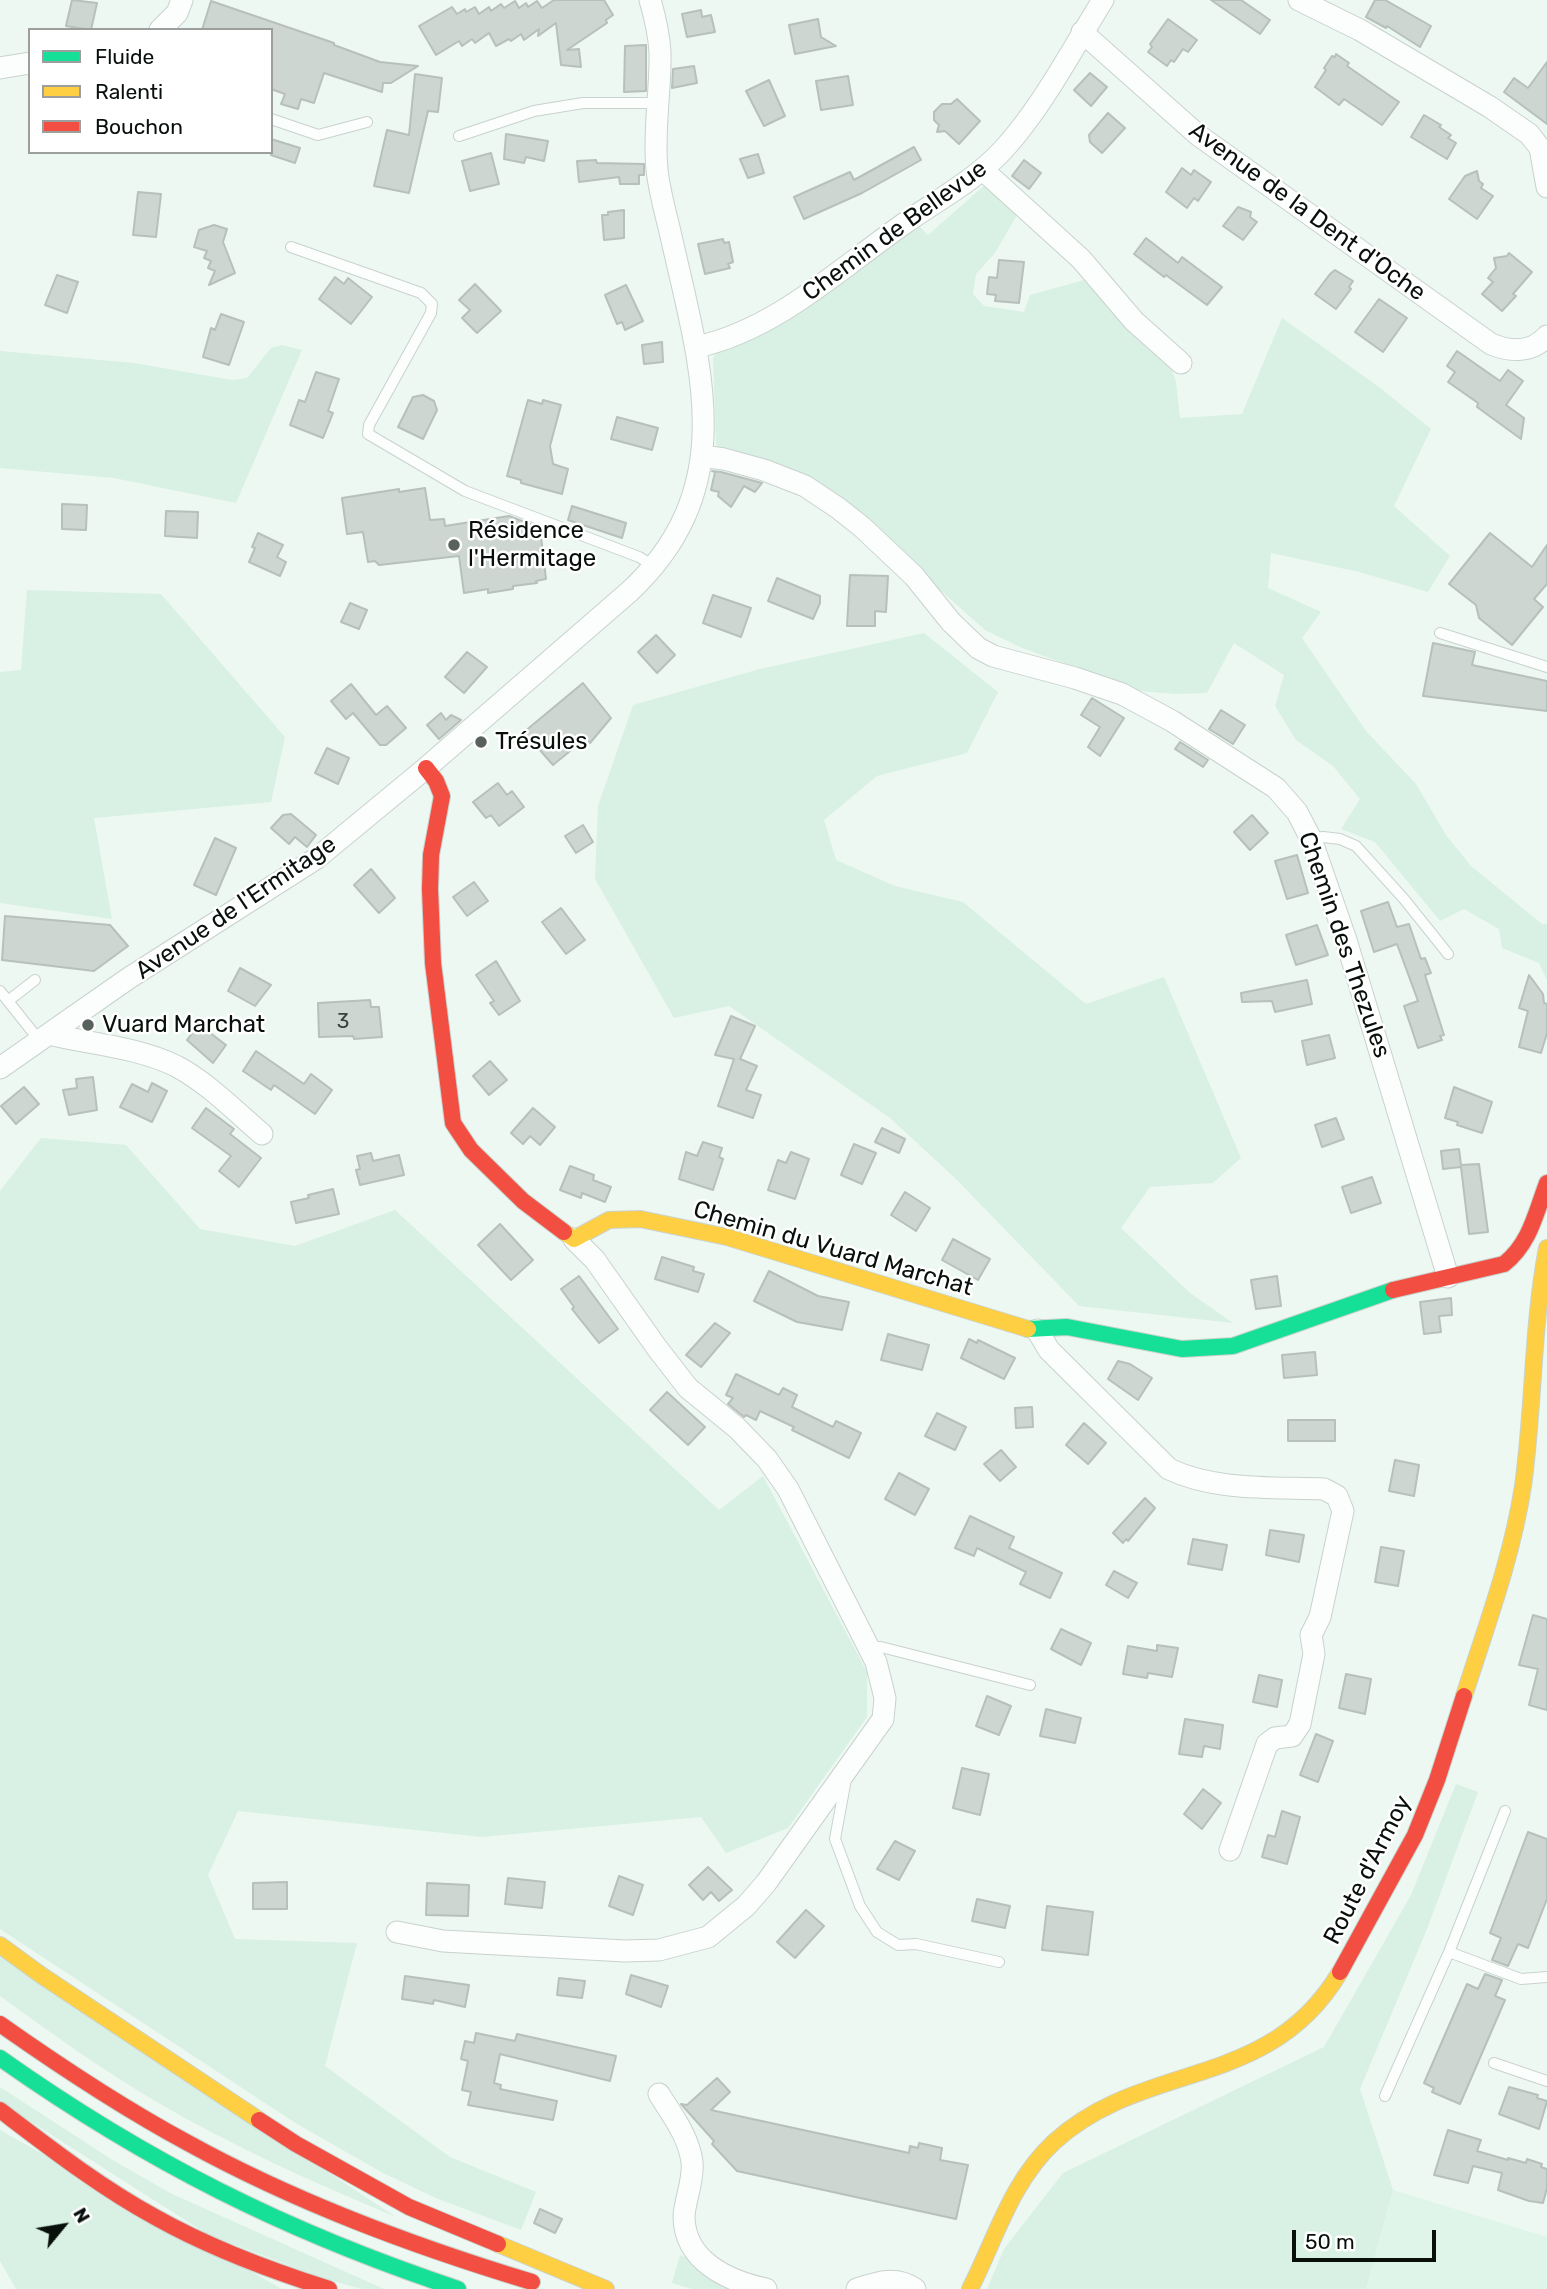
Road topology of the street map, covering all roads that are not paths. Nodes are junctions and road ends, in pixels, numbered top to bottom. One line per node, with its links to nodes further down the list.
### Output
1 (182, 0): 5 (street)
2 (650, 0): 9 (street, Avenue de l'Ermitage)
3 (1102, 0): 6 (street, Chemin de Bellevue)
4 (1299, 0): 14 (street)
5 (164, 28)
6 (1082, 32): 13 (street, Chemin de Bellevue); 16 (street, Avenue de la Dent d'Oche)
7 (28, 63): 8 (street)
8 (0, 68)
9 (659, 103): 12 (lane); 17 (street, Avenue de l'Ermitage)
10 (273, 120): 11 (lane)
11 (367, 122)
12 (459, 136)
13 (983, 170): 17 (street, Chemin de Bellevue); 18 (street)
14 (1547, 187)
15 (290, 247): 20 (lane)
16 (1547, 335)
17 (697, 347): 19 (street, Avenue de l'Ermitage)
18 (1181, 363)
19 (702, 457): 20 (street, Avenue de l'Ermitage); 24 (street, Chemin des Thezules)
20 (654, 566): 23 (street, Avenue de l'Ermitage)
21 (1440, 633): 22 (lane)
22 (1547, 667)
23 (426, 768): 29 (street, Avenue de l'Ermitage); 33 (main road)
24 (1311, 839): 25 (lane); 35 (street, Chemin des Thezules)
25 (1448, 954)
26 (35, 980): 28 (lane)
27 (0, 991): 28 (lane)
28 (8, 1001): 29 (lane)
29 (44, 1037): 30 (street, Avenue de l'Ermitage); 31 (street)
30 (0, 1069)
31 (262, 1133)
32 (1547, 1183): 35 (main road, Chemin du Vuard Marchat)
33 (574, 1239): 36 (main road, Chemin du Vuard Marchat); 37 (street)
34 (1547, 1248): 61 (main road, Route d'Armoy)
35 (1448, 1277): 36 (main road, Chemin du Vuard Marchat)
36 (1037, 1330): 41 (street)
37 (868, 1647): 38 (lane); 39 (street)
38 (1030, 1685)
39 (848, 1766): 42 (street); 45 (lane)
40 (1505, 1811): 44 (lane)
41 (1230, 1850)
42 (397, 1932)
43 (0, 1945): 57 (main road)
44 (1449, 1952): 46 (lane); 52 (lane)
45 (999, 1962)
46 (1547, 1977)
47 (0, 2024): 54 (main road)
48 (0, 2058): 56 (main road)
49 (1494, 2063): 50 (lane)
50 (1547, 2081)
51 (659, 2094): 58 (street)
52 (1385, 2096)
53 (0, 2110): 55 (main road)
54 (546, 2286)
55 (329, 2289)
56 (458, 2289)
57 (606, 2289)
58 (766, 2289)
59 (858, 2289): 60 (street)
60 (915, 2289)
61 (970, 2289)

